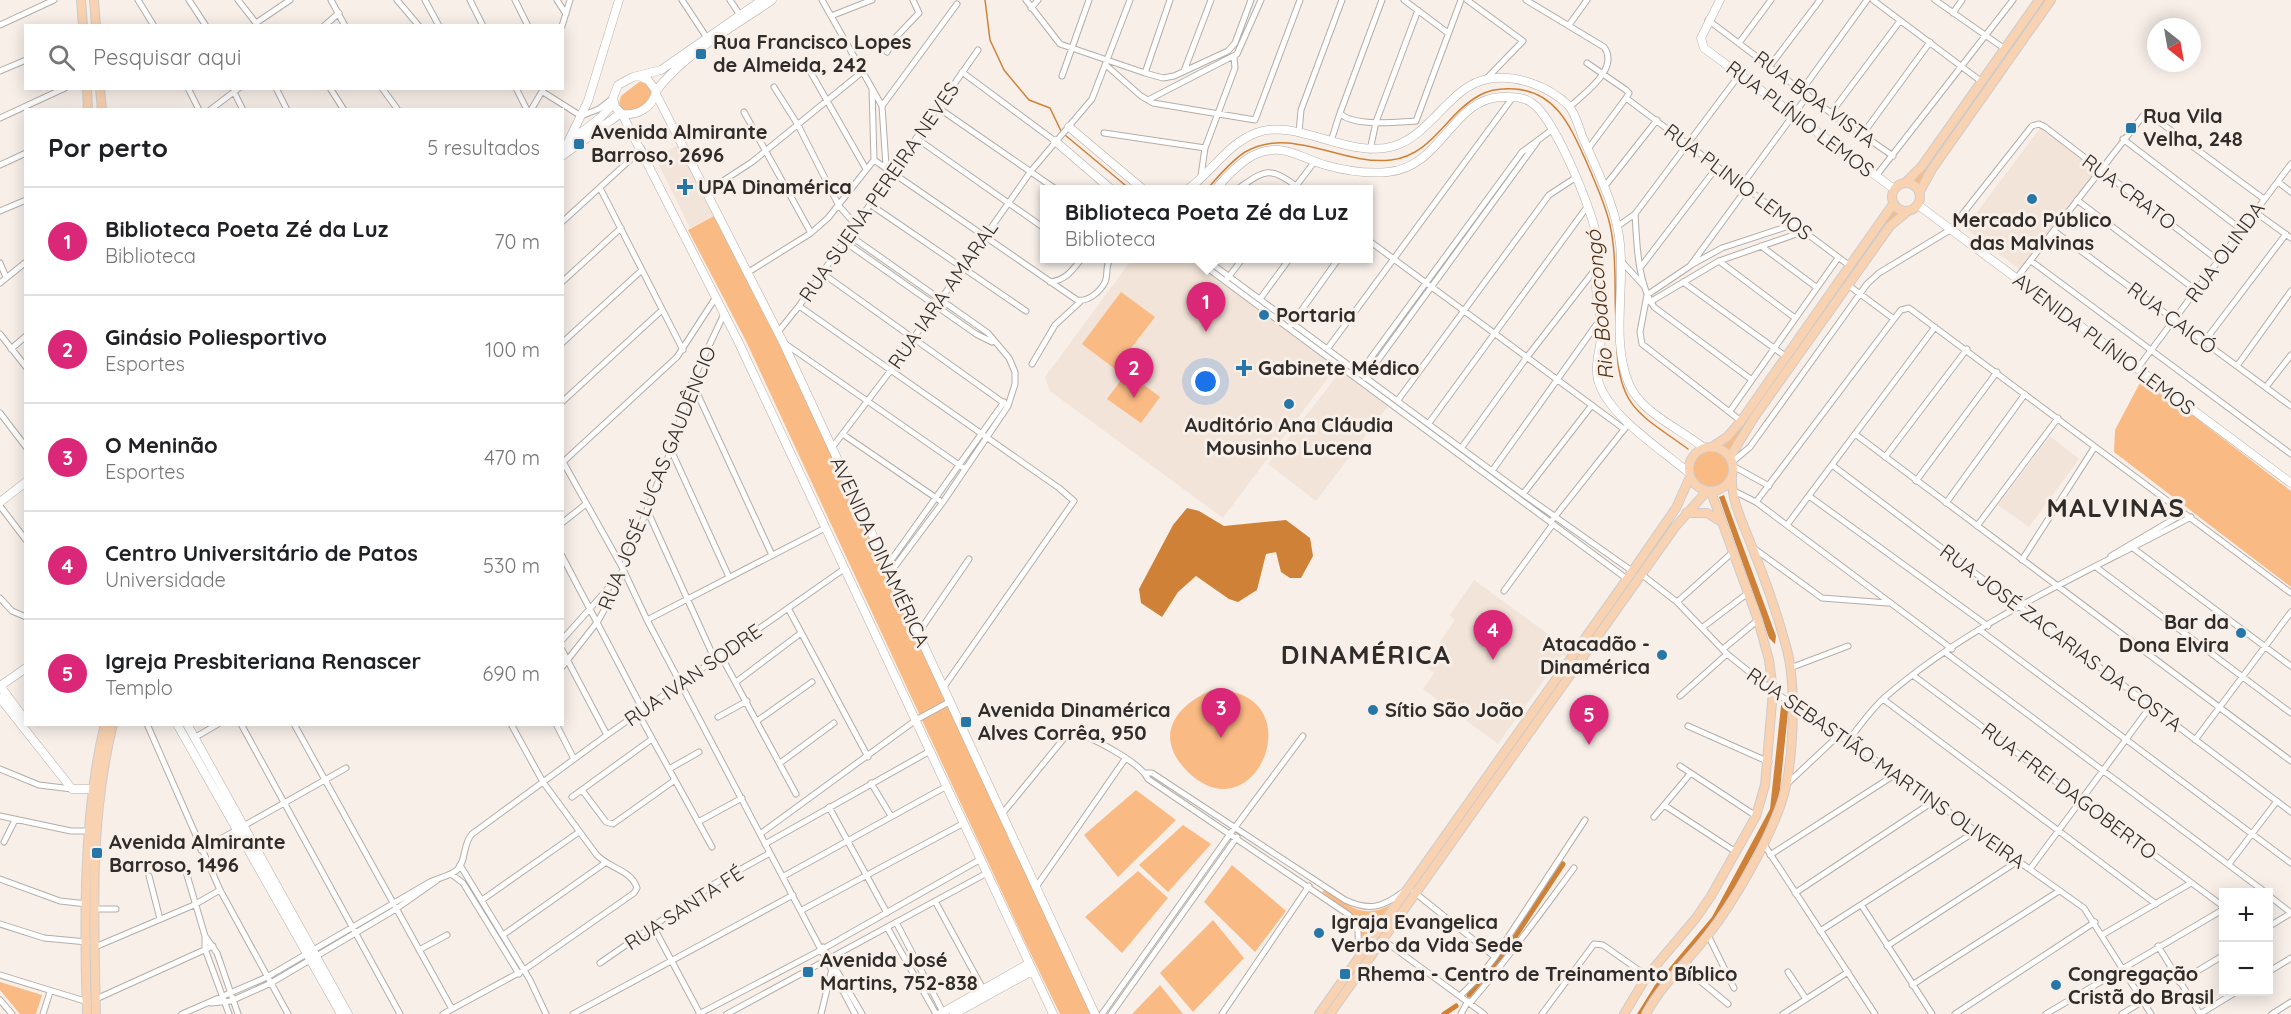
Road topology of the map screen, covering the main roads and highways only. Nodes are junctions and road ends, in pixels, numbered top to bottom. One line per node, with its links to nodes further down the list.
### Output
1 (81, 0): 5 (main road)
2 (94, 0): 6 (main road)
3 (2039, 0): 11 (main road)
4 (2051, 0): 12 (main road)
5 (83, 24)
6 (96, 24)
7 (87, 90): 9 (main road)
8 (100, 90): 10 (main road)
9 (88, 108)
10 (102, 108)
11 (1905, 183): 12 (main road); 13 (main road)
12 (1919, 193): 14 (main road)
13 (1893, 204): 14 (main road); 15 (main road)
14 (1907, 212): 16 (main road)
15 (1708, 447): 16 (main road); 17 (main road)
16 (1732, 462): 18 (main road)
17 (1689, 475): 19 (main road); 22 (main road)
18 (1732, 478): 19 (main road); 31 (main road)
19 (1709, 492): 20 (main road); 21 (main road)
20 (1686, 513): 21 (main road); 22 (main road)
21 (1722, 522): 30 (main road)
22 (1634, 575): 28 (main road); 29 (main road)
23 (105, 726): 25 (main road)
24 (114, 726): 25 (main road)
25 (91, 907): 26 (main road)
26 (95, 1006): 27 (main road)
27 (87, 1014)
28 (1319, 1014)
29 (1330, 1014)
30 (1624, 1014)
31 (1646, 1014)

